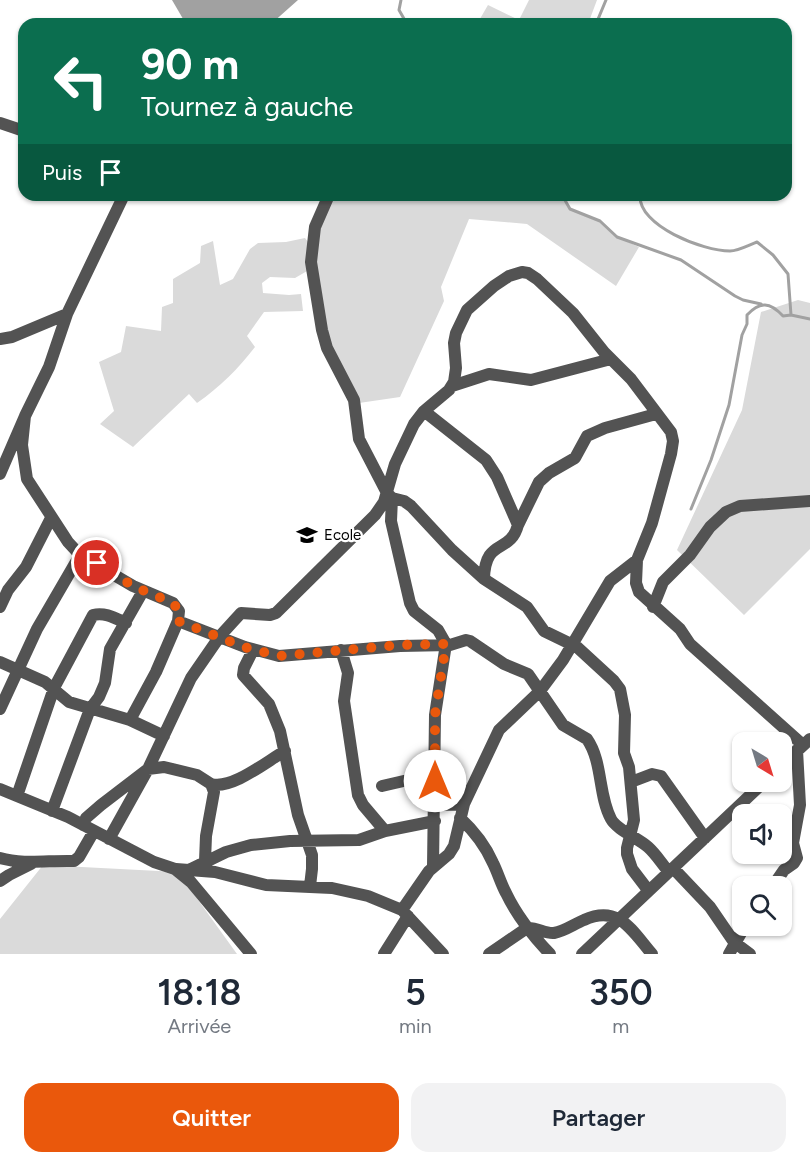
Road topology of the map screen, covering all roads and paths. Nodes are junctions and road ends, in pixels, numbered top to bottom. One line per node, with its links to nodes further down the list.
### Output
1 (0, 123): 2 (street)
2 (18, 129)
3 (121, 201): 5 (street)
4 (326, 201): 13 (street)
5 (67, 314): 6 (street); 11 (street)
6 (0, 339)
7 (611, 359): 8 (street); 8 (street); 10 (street)
8 (452, 386): 9 (street)
9 (424, 411): 13 (street); 16 (street)
10 (656, 414): 16 (street); 18 (street)
11 (25, 416): 12 (street); 15 (street)
12 (0, 474)
13 (389, 496): 19 (street); 25 (street); 26 (street)
14 (810, 501): 22 (street)
15 (51, 518): 17 (street); 21 (street)
16 (518, 525): 19 (street)
17 (80, 555): 20 (street); 31 (street)
18 (637, 560): 22 (street); 27 (street)
19 (484, 579): 27 (street)
20 (143, 591): 23 (street); 24 (street)
21 (0, 607)
22 (653, 607): 38 (street)
23 (178, 621): 25 (street); 36 (street)
24 (126, 623): 32 (street); 35 (street)
25 (220, 636): 28 (street); 37 (street)
26 (446, 644): 29 (street); 33 (street); 42 (street)
27 (572, 644): 33 (street); 43 (street)
28 (253, 650): 29 (street); 39 (street)
29 (341, 650): 56 (street)
30 (0, 662): 31 (street)
31 (17, 669): 32 (street); 34 (street)
32 (54, 688): 35 (street); 49 (street)
33 (540, 691): 50 (street); 57 (street)
34 (0, 709)
35 (90, 709): 36 (street); 52 (street)
36 (130, 720): 37 (street)
37 (164, 736): 41 (street)
38 (803, 745): 40 (street); 48 (street)
39 (285, 751): 44 (street); 60 (street)
40 (792, 755)
41 (148, 769): 44 (street); 55 (street); 59 (street)
42 (434, 774): 45 (street); 51 (street)
43 (631, 782): 57 (street); 58 (street)
44 (211, 784): 63 (street)
45 (382, 786)
46 (0, 789): 49 (street)
47 (753, 792): 58 (street)
48 (805, 794): 67 (street)
49 (17, 796): 52 (street)
50 (464, 804): 51 (street); 53 (street)
51 (435, 805): 54 (street)
52 (52, 811): 55 (street)
53 (460, 818): 64 (street); 73 (street)
54 (435, 821): 56 (street); 64 (street)
55 (88, 828): 59 (street); 62 (street)
56 (385, 831): 60 (street)
57 (631, 835): 66 (street); 70 (street)
58 (705, 838): 66 (street)
59 (109, 839): 65 (street)
60 (307, 842): 63 (street); 69 (street)
61 (0, 858): 62 (street)
62 (40, 860): 68 (street)
63 (205, 861): 65 (street)
64 (433, 867): 71 (street)
65 (182, 870): 69 (street); 76 (street)
66 (671, 870): 70 (street); 75 (street)
67 (780, 876)
68 (0, 881)
69 (310, 886): 71 (street)
70 (648, 891): 72 (street)
71 (405, 913): 77 (street); 78 (street)
72 (621, 919): 73 (street); 81 (street); 82 (street)
73 (527, 928): 79 (street); 80 (street)
74 (738, 936): 75 (street)
75 (734, 942): 83 (street); 84 (street)
76 (251, 954)
77 (384, 954)
78 (443, 954)
79 (489, 954)
80 (550, 954)
81 (582, 954)
82 (652, 954)
83 (729, 954)
84 (750, 954)

